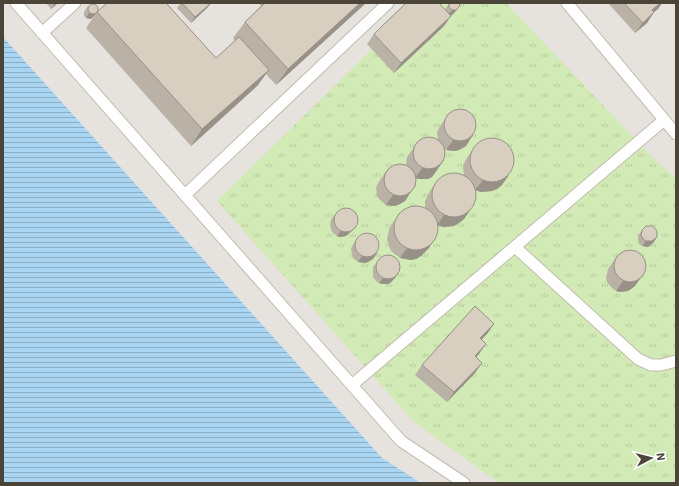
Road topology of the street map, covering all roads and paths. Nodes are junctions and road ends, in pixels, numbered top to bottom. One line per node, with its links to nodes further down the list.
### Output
1 (16, 3): 5 (lane)
2 (75, 3): 5 (lane)
3 (388, 3): 8 (lane)
4 (566, 3): 6 (lane)
5 (42, 33): 8 (lane)
6 (664, 120): 7 (lane); 9 (lane)
7 (676, 134)
8 (185, 195): 11 (lane)
9 (514, 247): 10 (lane); 11 (lane)
10 (676, 361)
11 (352, 385): 12 (lane)
12 (464, 483)

